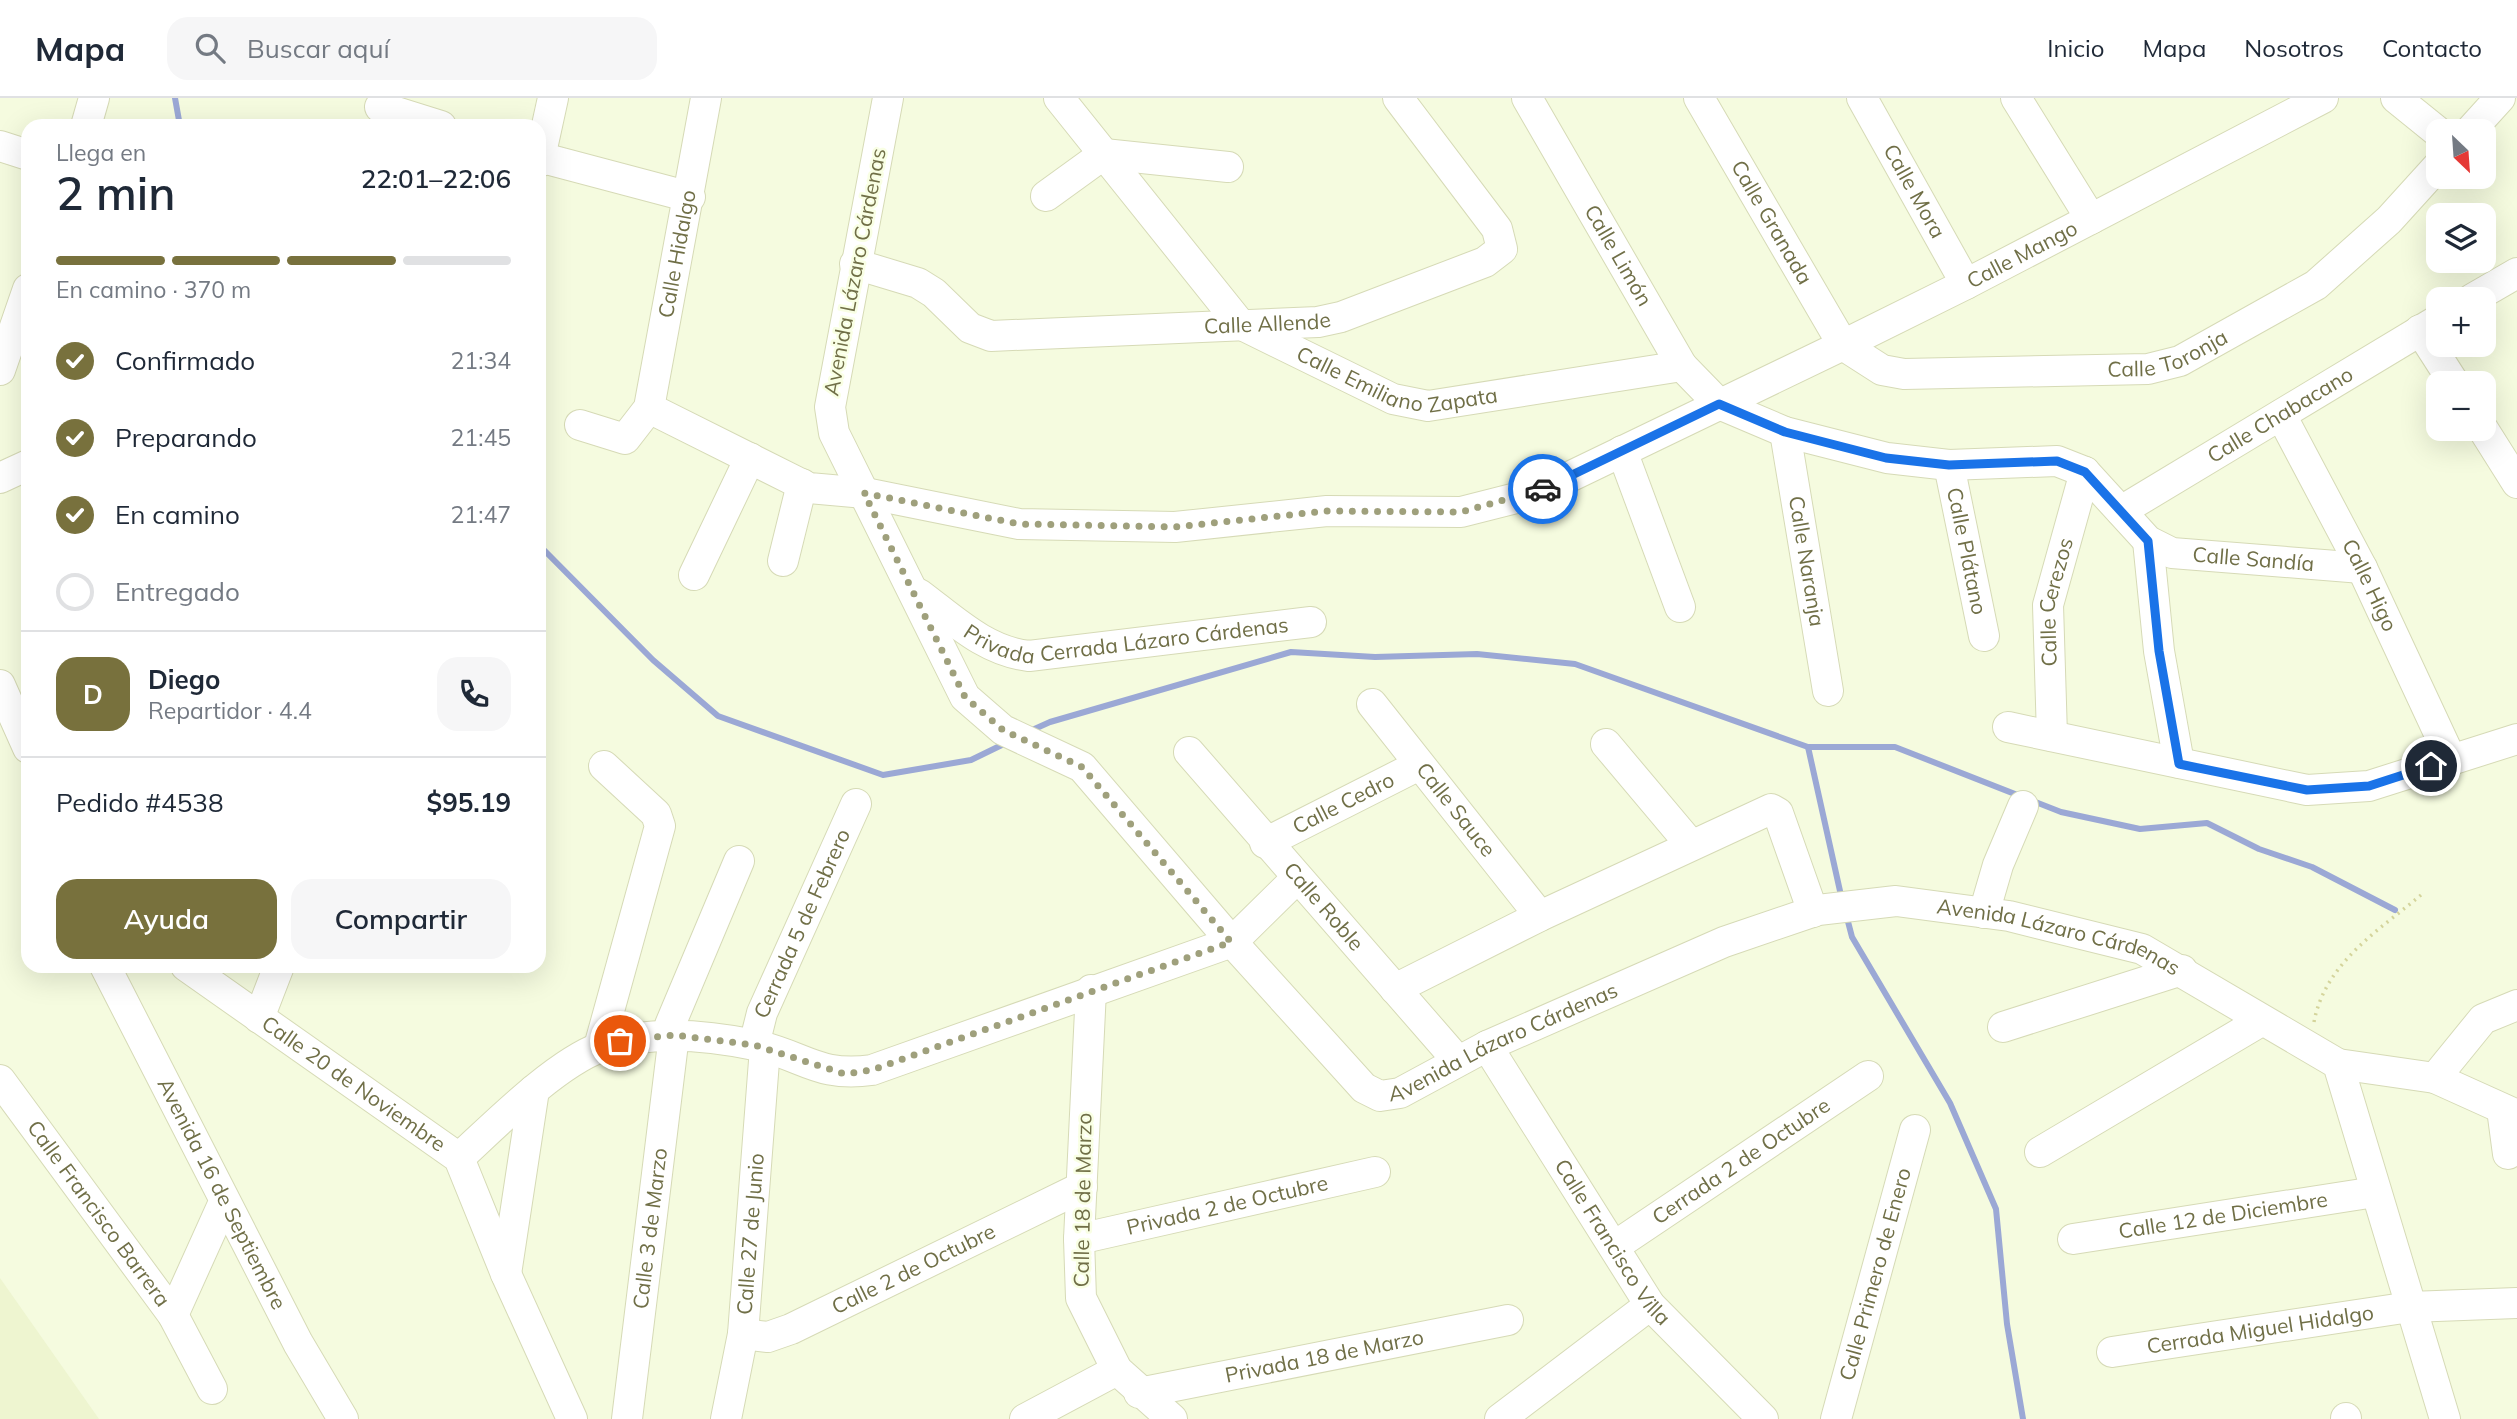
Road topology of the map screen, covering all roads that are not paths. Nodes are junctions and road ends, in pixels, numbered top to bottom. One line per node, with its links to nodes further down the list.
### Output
1 (94, 98): 15 (street)
2 (553, 98): 19 (street)
3 (706, 98): 27 (street, Calle Hidalgo)
4 (888, 98): 29 (street, Avenida Lázaro Cárdenas)
5 (1059, 98): 22 (street, Calle Emiliano Zapata)
6 (1398, 98): 34 (street, Calle Allende)
7 (1527, 98): 37 (street, Calle Limón)
8 (1699, 98): 36 (street, Calle Granada)
9 (1862, 98): 31 (street, Calle Mora)
10 (2016, 98): 28 (street)
11 (2323, 98): 28 (street, Calle Mango)
12 (2396, 98): 18 (street)
13 (2500, 98): 17 (street)
14 (378, 110): 16 (street)
15 (88, 119)
16 (413, 119)
17 (2481, 119)
18 (2426, 122)
19 (546, 131)
20 (0, 146): 21 (street)
21 (21, 153)
22 (1104, 154): 24 (street); 26 (street); 34 (street, Calle Emiliano Zapata)
23 (546, 161): 27 (street)
24 (1228, 167)
25 (2426, 179): 36 (street, Calle Toronja)
26 (1046, 196)
27 (690, 197): 40 (street, Calle Hidalgo)
28 (2091, 219): 31 (street, Calle Mango)
29 (855, 264): 34 (street, Calle Allende); 53 (street, Avenida Lázaro Cárdenas)
30 (2517, 273): 32 (street)
31 (1966, 284): 36 (street, Calle Mango)
32 (2493, 287)
33 (17, 298): 38 (street)
34 (1240, 324): 37 (street, Calle Emiliano Zapata)
35 (2426, 327): 41 (street, Calle Chabacano)
36 (1843, 345): 39 (street, Calle Mango)
37 (1682, 366): 39 (street, Calle Limón)
38 (0, 370)
39 (1719, 404): 43 (street); 45 (street, Calle Mango)
40 (649, 408): 42 (street); 46 (street, Calle Mango)
41 (2281, 415): 54 (street, Calle Chabacano); 57 (street, Calle Higo)
42 (580, 425)
43 (1785, 432): 47 (street); 64 (street, Calle Naranja)
44 (2491, 441): 51 (street)
45 (1622, 451): 53 (street, Calle Mango); 60 (street)
46 (750, 458): 52 (street, Calle Mango); 58 (street)
47 (1949, 465): 49 (street); 62 (street, Calle Plátano)
48 (21, 468): 50 (street)
49 (2085, 472): 54 (street); 68 (street, Calle Cerezos)
50 (0, 478)
51 (2517, 483)
52 (802, 484): 53 (street, Calle Mango); 56 (street)
53 (864, 493): 59 (street, Avenida Lázaro Cárdenas)
54 (2121, 511): 55 (street)
55 (2148, 541): 57 (street, Calle Sandía); 73 (street)
56 (783, 561)
57 (2362, 568): 72 (street, Calle Higo)
58 (694, 575)
59 (916, 592): 61 (street, Privada Cerrada Lázaro Cárdenas); 85 (street, Avenida Lázaro Cárdenas)
60 (1680, 607)
61 (1311, 622)
62 (1984, 636)
63 (0, 685): 67 (street)
64 (1828, 691)
65 (1372, 704): 74 (street, Calle Sauce)
66 (2008, 727): 68 (street)
67 (21, 732)
68 (2052, 736): 73 (street)
69 (2517, 739): 72 (street)
70 (1606, 744): 79 (street)
71 (1189, 752): 78 (street, Calle Roble)
72 (2451, 759): 73 (street)
73 (2179, 764)
74 (1419, 765): 78 (street, Calle Cedro); 84 (street, Calle Sauce)
75 (604, 766): 99 (street)
76 (856, 804): 97 (street, Cerrada 5 de Febrero)
77 (2023, 806): 83 (street)
78 (1265, 843): 81 (street, Calle Roble)
79 (1691, 845): 82 (street); 84 (street)
80 (739, 861): 96 (street, Calle 3 de Marzo)
81 (1297, 878): 85 (street); 90 (street, Calle Roble)
82 (1815, 911): 83 (street, Avenida Lázaro Cárdenas); 98 (street, Avenida Lázaro Cárdenas)
83 (1984, 913): 86 (street, Avenida Lázaro Cárdenas)
84 (1540, 915): 90 (street)
85 (1231, 942): 91 (street); 100 (street, Avenida Lázaro Cárdenas)
86 (2182, 970): 94 (street, Avenida Lázaro Cárdenas); 95 (street)
87 (108, 973): 114 (street, Avenida 16 de Septiembre)
88 (196, 973): 93 (street, Calle 20 de Noviembre)
89 (276, 973): 93 (street)
90 (1395, 989): 100 (street, Calle Roble)
91 (1091, 990): 97 (street); 112 (street, Calle 18 de Marzo)
92 (2517, 1005): 103 (street)
93 (259, 1018): 110 (street, Calle 20 de Noviembre)
94 (2261, 1021): 101 (street, Avenida Lázaro Cárdenas); 108 (street)
95 (2003, 1027)
96 (674, 1035): 97 (street); 99 (street); 132 (street, Calle 3 de Marzo)
97 (760, 1046): 124 (street, Calle 27 de Junio)
98 (1487, 1046): 100 (street, Avenida Lázaro Cárdenas); 117 (street, Calle Francisco Villa)
99 (599, 1047): 105 (street)
100 (1458, 1061)
101 (2338, 1064): 103 (street); 113 (street)
102 (1868, 1076): 117 (street, Cerrada 2 de Octubre)
103 (2435, 1078): 106 (street)
104 (0, 1080): 122 (street, Calle Francisco Barrera)
105 (534, 1090): 110 (street); 118 (street)
106 (2510, 1112): 109 (street)
107 (1915, 1130): 138 (street, Calle Primero de Enero)
108 (2040, 1152)
109 (2508, 1154)
110 (458, 1158): 118 (street, Calle 20 de Noviembre)
111 (1375, 1172): 115 (street, Privada 2 de Octubre)
112 (1082, 1187): 115 (street, Calle 18 de Marzo); 124 (street, Calle 2 de Octubre)
113 (2375, 1192): 116 (street, Calle 12 de Diciembre); 121 (street)
114 (224, 1202): 122 (street); 130 (street, Avenida 16 de Septiembre)
115 (1079, 1239): 126 (street, Calle 18 de Marzo)
116 (2073, 1239)
117 (1615, 1246): 120 (street, Calle Francisco Villa)
118 (506, 1274): 131 (street, Calle 20 de Noviembre)
119 (2517, 1303): 121 (street, Cerrada Miguel Hidalgo)
120 (1650, 1305): 136 (street); 137 (street, Calle Francisco Villa)
121 (2410, 1307): 125 (street, Cerrada Miguel Hidalgo); 139 (street)
122 (173, 1315): 127 (street, Calle Francisco Barrera)
123 (1508, 1320): 128 (street, Privada 18 de Marzo)
124 (743, 1334): 133 (street, Calle 27 de Junio)
125 (2112, 1352)
126 (1117, 1370): 128 (street, Calle 18 de Marzo); 129 (street)
127 (212, 1389)
128 (1139, 1393): 135 (street, Calle 18 de Marzo)
129 (1070, 1409): 134 (street)
130 (343, 1419)
131 (572, 1419)
132 (627, 1419)
133 (726, 1419)
134 (1025, 1419)
135 (1172, 1419)
136 (1500, 1419)
137 (1763, 1419)
138 (1836, 1419)
139 (2445, 1419)

